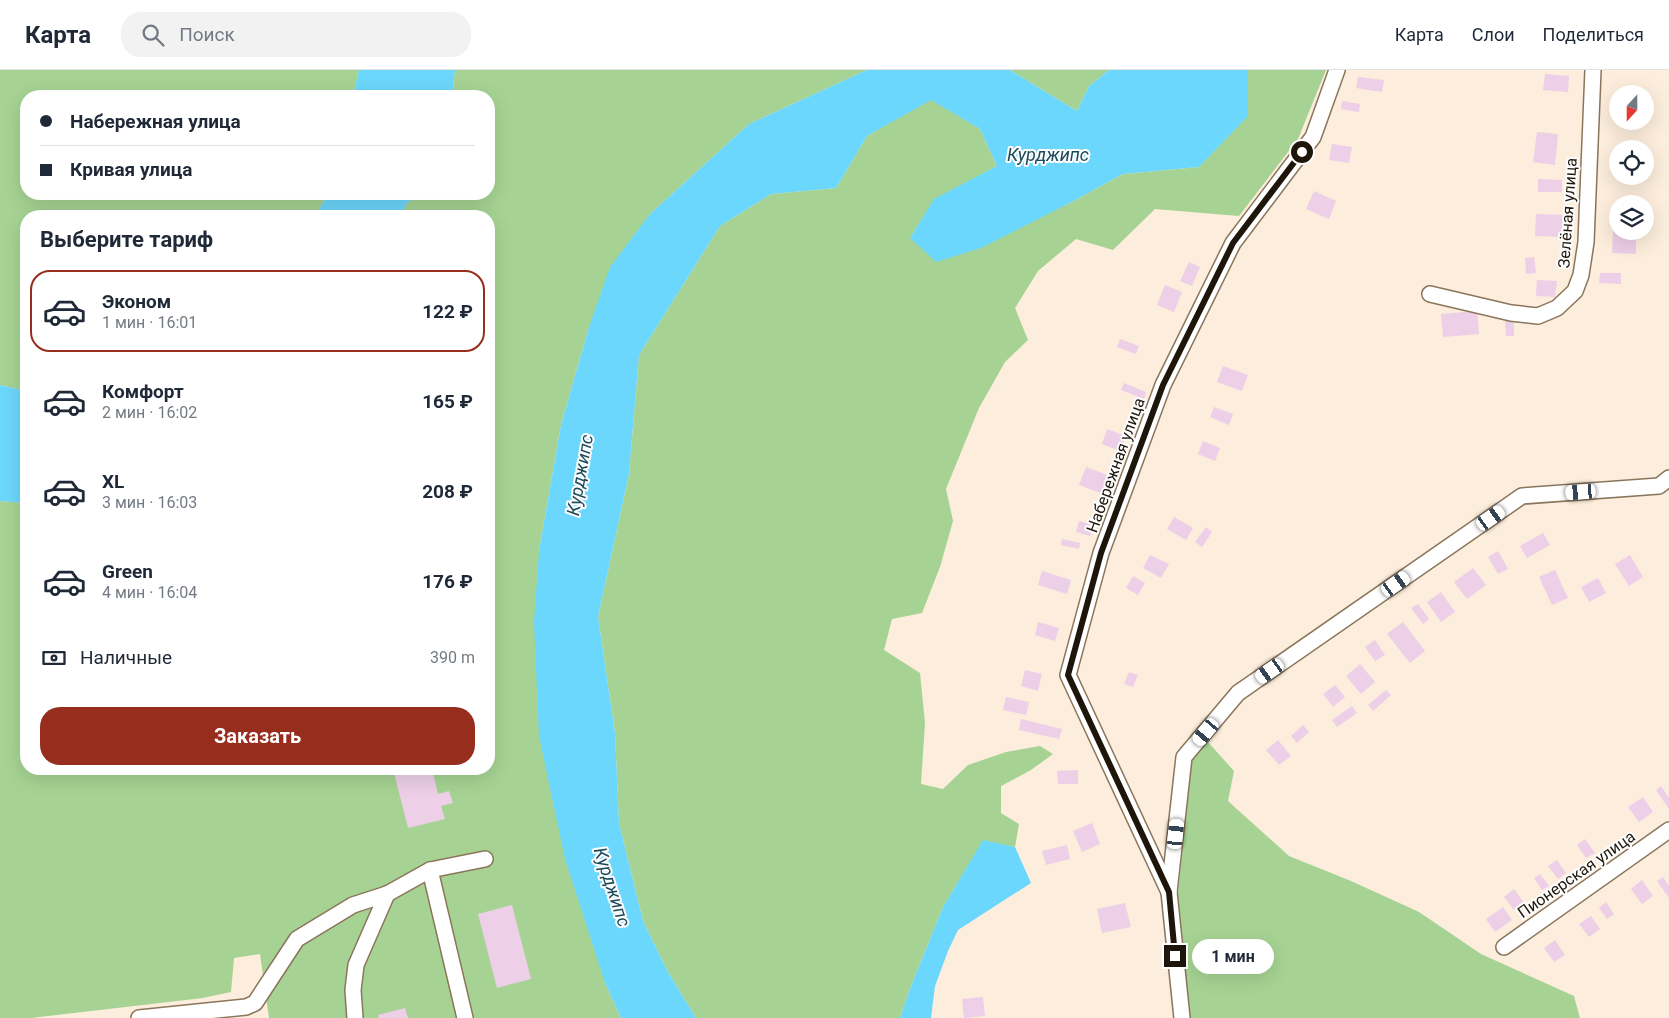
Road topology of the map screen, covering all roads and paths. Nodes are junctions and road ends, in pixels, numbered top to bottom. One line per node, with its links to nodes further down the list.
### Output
1 (1337, 70): 8 (street, Набережная улица)
2 (1593, 70): 3 (street, Зелёная улица)
3 (1430, 294)
4 (1669, 478): 8 (street)
5 (1669, 830): 10 (street, Пионерская улица)
6 (485, 859): 7 (street)
7 (430, 870): 9 (street); 13 (street)
8 (1169, 892): 14 (street)
9 (387, 894): 11 (street); 12 (street)
10 (1504, 947)
11 (139, 1018)
12 (355, 1018)
13 (465, 1018)
14 (1182, 1018)

